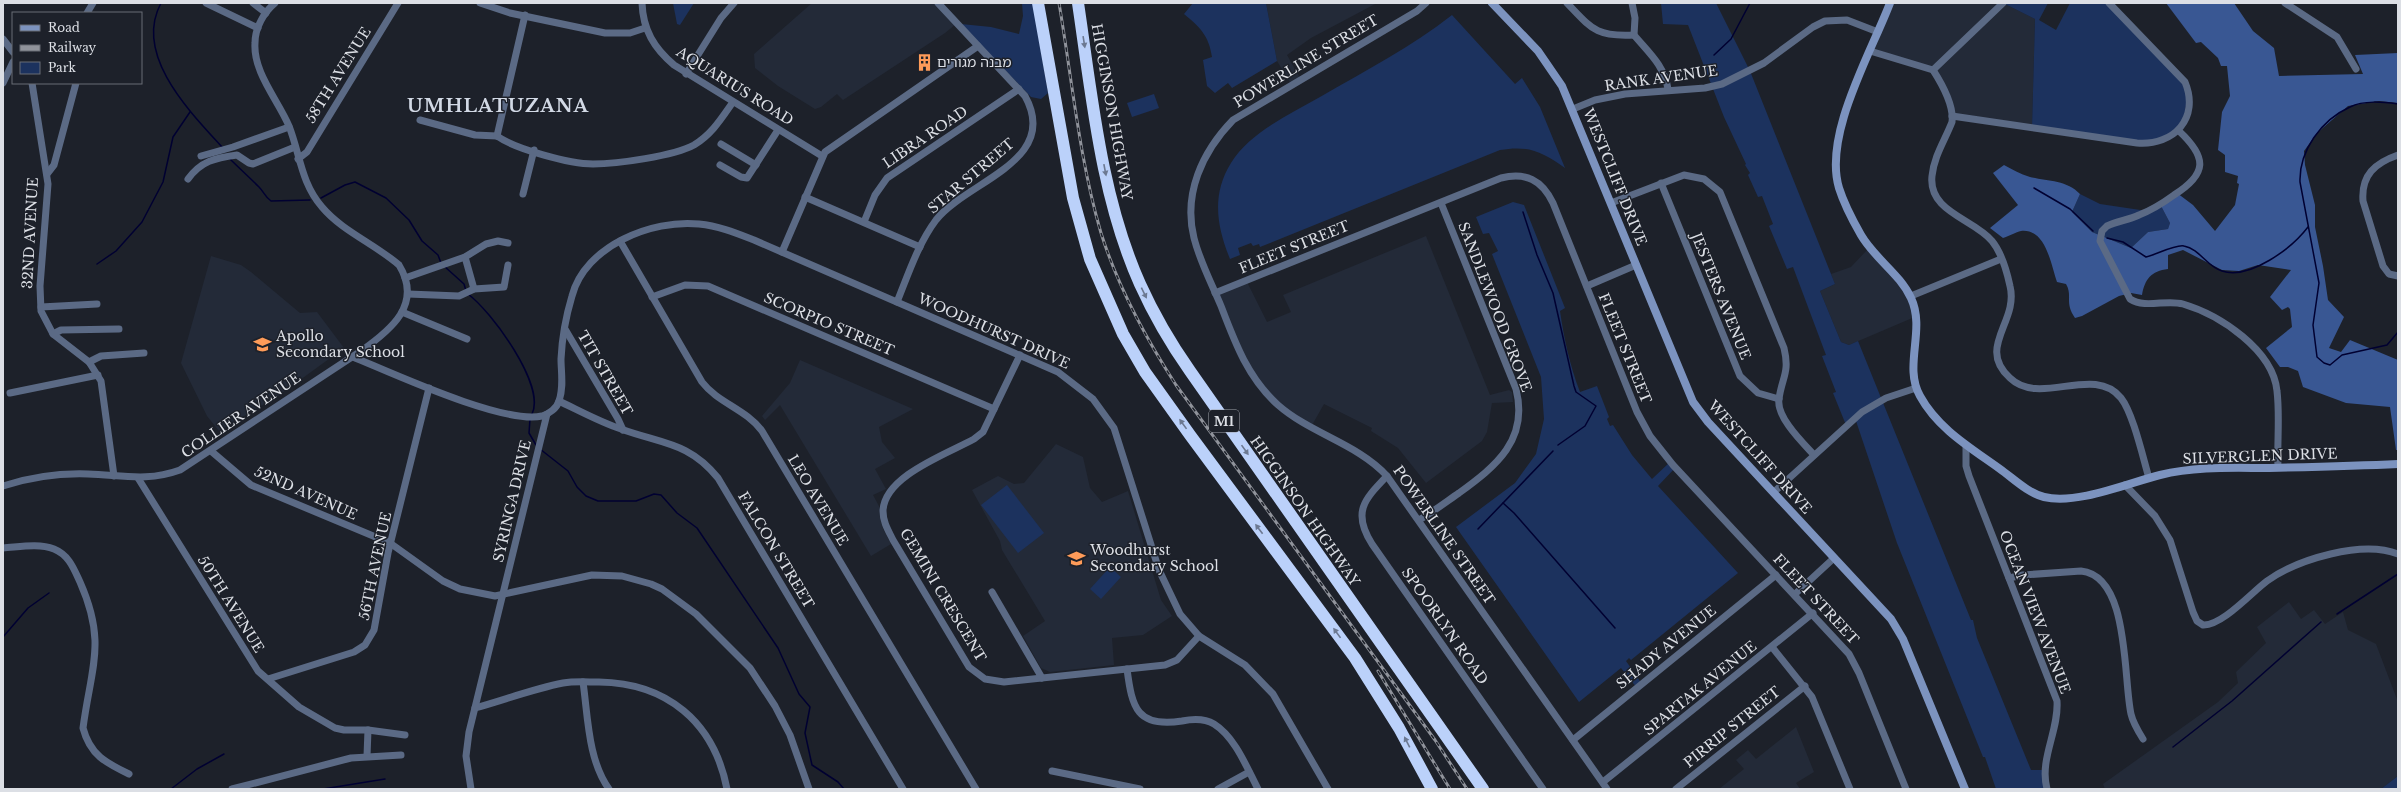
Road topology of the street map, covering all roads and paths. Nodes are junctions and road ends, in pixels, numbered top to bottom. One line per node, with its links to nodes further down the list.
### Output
1 (93, 3): 20 (street)
2 (206, 3): 23 (street)
3 (253, 3): 21 (street)
4 (275, 3): 21 (street, COLLIER AVENUE)
5 (398, 3): 55 (street, 58TH AVENUE)
6 (480, 3): 22 (street)
7 (642, 3): 24 (street, AQUARIUS ROAD)
8 (734, 3): 34 (street)
9 (938, 3): 28 (street, STAR STREET)
10 (1038, 3): 140 (highway, M1, one-way to 10)
11 (1078, 3): 158 (highway, HIGGINSON HIGHWAY / M1, one-way to 158)
12 (1426, 3): 78 (street, POWERLINE STREET)
13 (1492, 3): 41 (street, WESTCLIFF DRIVE)
14 (1567, 3): 26 (street)
15 (1632, 3): 26 (street)
16 (1890, 3): 25 (street, SILVERGLEN DRIVE)
17 (2003, 3): 33 (street)
18 (2109, 3): 46 (street)
19 (2285, 3): 32 (street)
20 (88, 12)
21 (266, 13): 23 (street, COLLIER AVENUE)
22 (525, 16): 24 (street); 47 (street)
23 (258, 28): 44 (street, COLLIER AVENUE)
24 (645, 28): 34 (street, AQUARIUS ROAD)
25 (1878, 32): 30 (street, SILVERGLEN DRIVE); 39 (street, RANK AVENUE)
26 (1634, 35): 39 (street)
27 (3, 39): 29 (street)
28 (978, 46): 38 (street, STAR STREET); 54 (street)
29 (12, 51)
30 (1870, 51): 33 (street); 80 (street, SILVERGLEN DRIVE)
31 (12, 64): 35 (street)
32 (2356, 69)
33 (1933, 70): 42 (street)
34 (686, 74): 40 (street, AQUARIUS ROAD)
35 (3, 83)
36 (32, 84): 58 (street, 32ND AVENUE)
37 (76, 84): 58 (street)
38 (1019, 89): 65 (street, LIBRA ROAD); 68 (street, STAR STREET)
39 (1668, 89): 41 (street, RANK AVENUE)
40 (733, 102): 45 (street, AQUARIUS ROAD); 50 (street)
41 (1573, 109): 64 (street, WESTCLIFF DRIVE)
42 (1952, 116): 46 (street); 71 (street)
43 (420, 120): 47 (street)
44 (289, 127): 49 (street, COLLIER AVENUE); 51 (street)
45 (778, 130): 54 (street, AQUARIUS ROAD); 57 (street)
46 (2179, 131): 107 (street)
47 (497, 136): 50 (street)
48 (721, 144): 57 (street)
49 (295, 147): 51 (street); 55 (street, COLLIER AVENUE)
50 (534, 150): 61 (street)
51 (224, 153): 53 (street); 59 (street)
52 (2398, 155): 74 (street)
53 (201, 156)
54 (822, 156): 62 (street)
55 (298, 159): 75 (street, COLLIER AVENUE)
56 (720, 164): 57 (street)
57 (756, 165)
58 (47, 174): 84 (street, 32ND AVENUE)
59 (188, 179)
60 (1661, 183): 64 (street); 98 (street, JESTERS AVENUE); 98 (street)
61 (523, 194)
62 (805, 197): 65 (street); 69 (street)
63 (1441, 203): 76 (street, FLEET STREET); 78 (street, FLEET STREET); 115 (street, SANDLEWOOD GROVE)
64 (1611, 203): 73 (street, WESTCLIFF DRIVE)
65 (864, 222): 68 (street)
66 (620, 241): 69 (street, WOODHURST DRIVE); 81 (street, LEO AVENUE); 87 (street)
67 (508, 243): 70 (street)
68 (920, 247): 82 (street, STAR STREET)
69 (782, 252): 82 (street, WOODHURST DRIVE)
70 (465, 256): 75 (street); 77 (street)
71 (2001, 259): 80 (street); 111 (street)
72 (508, 265): 77 (street)
73 (1636, 265): 76 (street); 114 (street, WESTCLIFF DRIVE)
74 (2398, 276)
75 (406, 278): 79 (street, COLLIER AVENUE)
76 (1587, 286): 120 (street, FLEET STREET)
77 (474, 289): 79 (street)
78 (1215, 293): 109 (street, POWERLINE STREET)
79 (408, 294): 85 (street, COLLIER AVENUE)
80 (1910, 296): 96 (street, SILVERGLEN DRIVE)
81 (652, 297): 100 (street, SCORPIO STREET); 151 (street, LEO AVENUE)
82 (897, 302): 91 (street, WOODHURST DRIVE)
83 (97, 304): 84 (street)
84 (40, 307): 88 (street, 32ND AVENUE)
85 (402, 312): 89 (street); 92 (street, COLLIER AVENUE)
86 (119, 329): 88 (street)
87 (565, 329): 99 (street); 102 (street, TIT STREET)
88 (53, 334): 93 (street, 32ND AVENUE)
89 (467, 339)
90 (144, 353): 93 (street)
91 (1020, 355): 100 (street, GEMINI CRESCENT); 126 (street, WOODHURST DRIVE)
92 (353, 357): 95 (street); 104 (street, COLLIER AVENUE)
93 (89, 362): 94 (street, 32ND AVENUE)
94 (98, 375): 97 (street); 108 (street, 32ND AVENUE)
95 (429, 388): 101 (street); 116 (street, 56TH AVENUE)
96 (1916, 388): 103 (street, SILVERGLEN DRIVE); 105 (street)
97 (10, 393)
98 (1779, 400): 105 (street)
99 (559, 401): 101 (street, SYRINGA DRIVE); 102 (street, FALCON STREET)
100 (994, 410): 129 (street, GEMINI CRESCENT)
101 (547, 414): 123 (street, SYRINGA DRIVE)
102 (623, 430): 150 (street, FALCON STREET)
103 (1966, 446): 112 (street, SILVERGLEN DRIVE); 121 (street, OCEAN VIEW AVENUE)
104 (211, 451): 110 (street, COLLIER AVENUE); 116 (street, 52ND AVENUE)
105 (1814, 455): 114 (street)
106 (2398, 464): 107 (street, SILVERGLEN DRIVE)
107 (2278, 468): 111 (street, SILVERGLEN DRIVE)
108 (114, 476): 110 (street, COLLIER AVENUE); 113 (street, COLLIER AVENUE)
109 (1387, 476): 115 (street, POWERLINE STREET); 159 (street, SPOORLYN ROAD)
110 (138, 478): 130 (street, 50TH AVENUE)
111 (2149, 478): 112 (street, SILVERGLEN DRIVE)
112 (2125, 484): 118 (street)
113 (3, 486)
114 (1774, 492): 119 (street, WESTCLIFF DRIVE)
115 (1419, 520): 137 (street, POWERLINE STREET)
116 (390, 543): 123 (street, 52ND AVENUE); 130 (street, 56TH AVENUE)
117 (3, 548): 143 (street)
118 (2398, 554)
119 (1834, 558): 124 (street); 164 (street, WESTCLIFF DRIVE)
120 (1776, 575): 124 (street, FLEET STREET); 137 (street, SHADY AVENUE)
121 (2010, 578): 136 (street); 165 (street, OCEAN VIEW AVENUE)
122 (992, 592): 129 (street)
123 (503, 594): 133 (street, SYRINGA DRIVE); 149 (street, 52ND AVENUE)
124 (1795, 594): 125 (street, FLEET STREET)
125 (1813, 613): 127 (street, SPARTAK AVENUE); 163 (street, FLEET STREET)
126 (1199, 636): 128 (street, GEMINI CRESCENT); 155 (street, WOODHURST DRIVE)
127 (1772, 646): 132 (street); 144 (street, SPARTAK AVENUE)
128 (1127, 669): 129 (street, GEMINI CRESCENT); 142 (street)
129 (1042, 678)
130 (268, 679): 134 (street, 50TH AVENUE)
131 (583, 682): 133 (street); 147 (street); 148 (street)
132 (1804, 686): 161 (street, PIRRIP STREET); 162 (street)
133 (475, 708): 146 (street, SYRINGA DRIVE)
134 (368, 730): 135 (street, 50TH AVENUE); 139 (street)
135 (405, 735)
136 (2143, 739)
137 (1573, 740): 144 (street, POWERLINE STREET)
138 (401, 755): 139 (street)
139 (367, 756): 145 (street)
140 (1418, 765): 156 (highway); 157 (highway, M1)
141 (1052, 771): 152 (street)
142 (1249, 772): 153 (street); 154 (street)
143 (129, 774)
144 (1603, 782): 160 (street, POWERLINE STREET)
145 (232, 789)
146 (471, 789)
147 (609, 789)
148 (727, 789)
149 (809, 789)
150 (903, 789)
151 (976, 789)
152 (1140, 789)
153 (1218, 789)
154 (1258, 789)
155 (1328, 789)
156 (1429, 789)
157 (1432, 789)
158 (1483, 789)
159 (1543, 789)
160 (1607, 789)
161 (1676, 789)
162 (1850, 789)
163 (1906, 789)
164 (1965, 789)
165 (2047, 789)

